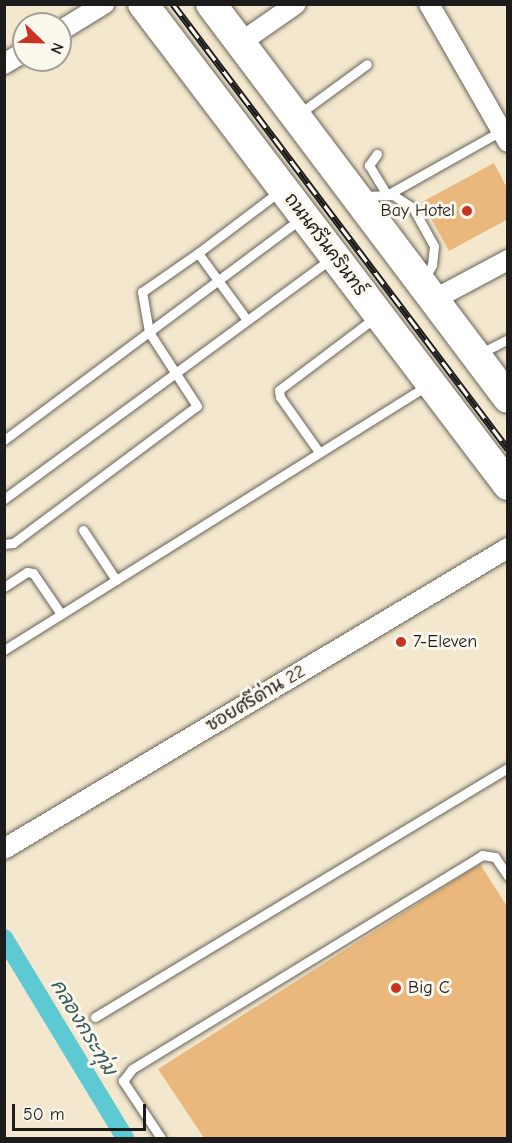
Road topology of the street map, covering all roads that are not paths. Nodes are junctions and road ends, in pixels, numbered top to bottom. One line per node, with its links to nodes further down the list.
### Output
1 (104, 4): 6 (street)
2 (143, 4): 12 (main road, ถนนศรีนครินทร์)
3 (211, 4): 7 (main road)
4 (296, 4): 7 (street)
5 (429, 4): 10 (street)
6 (72, 24)
7 (240, 43): 9 (main road)
8 (367, 64): 9 (lane)
9 (295, 117): 14 (main road)
10 (506, 138): 13 (lane)
11 (377, 154): 13 (lane)
12 (283, 189): 15 (main road, ถนนศรีนครินทร์); 16 (lane)
13 (387, 195): 14 (lane); 20 (lane)
14 (355, 197): 20 (main road)
15 (303, 217): 17 (main road, ถนนศรีนครินทร์); 19 (lane)
16 (198, 253): 19 (lane); 23 (lane)
17 (334, 257): 21 (main road, ถนนศรีนครินทร์); 22 (lane)
18 (507, 260): 20 (street)
19 (217, 281): 22 (lane); 23 (lane)
20 (427, 292): 25 (main road)
21 (378, 315): 27 (main road, ถนนศรีนครินทร์); 30 (lane)
22 (247, 321): 26 (lane)
23 (149, 332): 26 (lane); 29 (lane)
24 (507, 339): 25 (lane)
25 (476, 356): 28 (main road)
26 (176, 373): 32 (lane); 34 (lane)
27 (430, 383): 30 (lane); 31 (main road, ถนนศรีนครินทร์)
28 (507, 398)
29 (4, 440)
30 (319, 452): 36 (lane)
31 (507, 485)
32 (4, 499)
33 (83, 530): 36 (lane)
34 (4, 544)
35 (507, 548): 41 (street, ซอยศรีด่าน 22)
36 (116, 580): 38 (lane)
37 (4, 587): 38 (lane)
38 (62, 614): 39 (lane)
39 (4, 650)
40 (507, 768): 43 (lane)
41 (4, 849)
42 (507, 876): 44 (lane)
43 (95, 1017)
44 (160, 1138)

